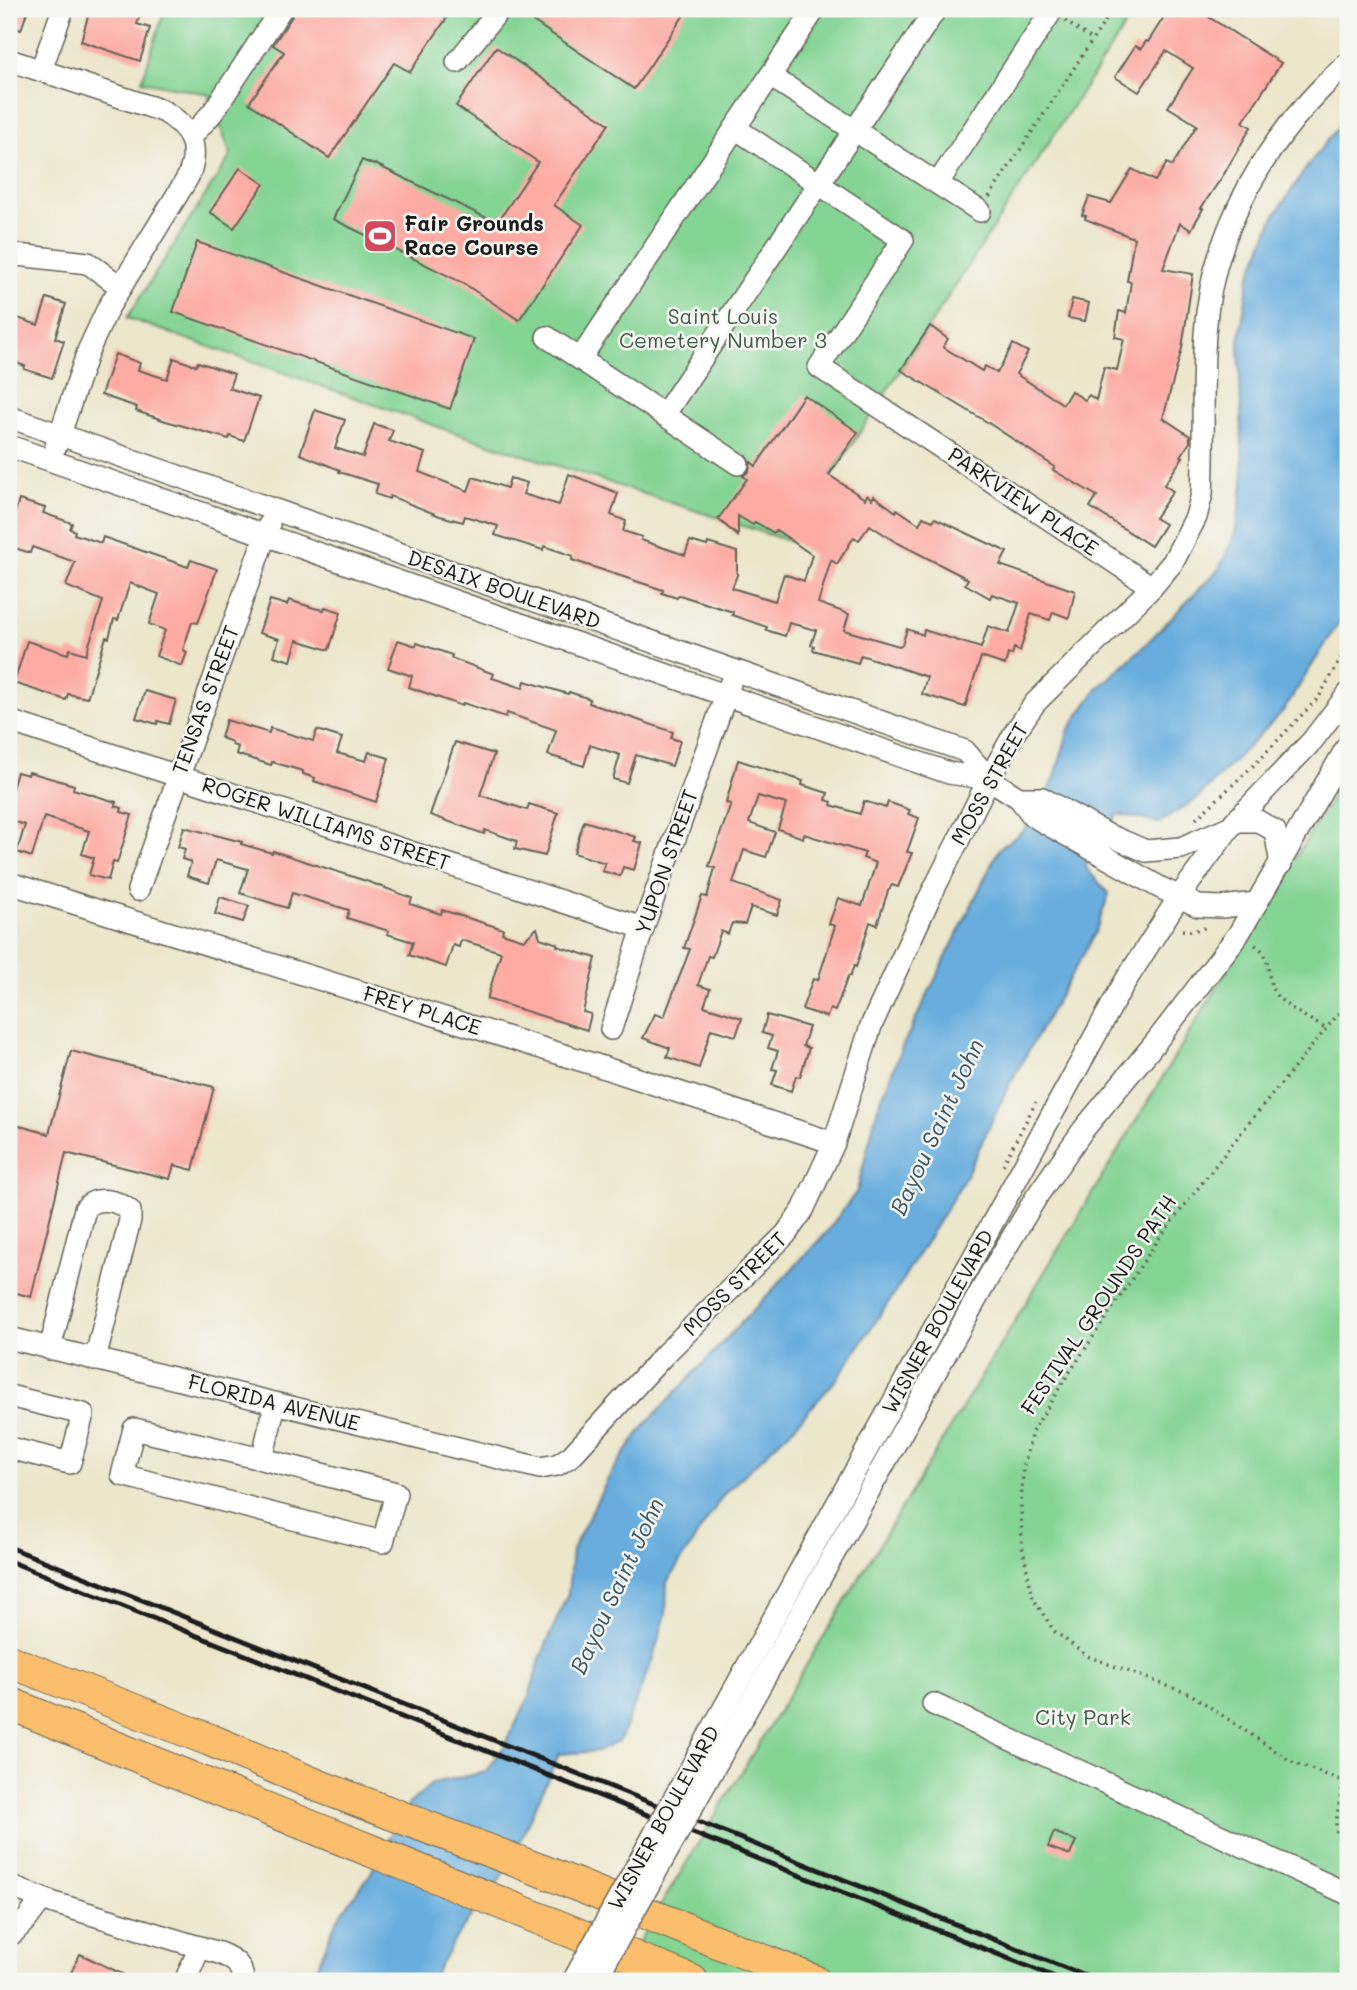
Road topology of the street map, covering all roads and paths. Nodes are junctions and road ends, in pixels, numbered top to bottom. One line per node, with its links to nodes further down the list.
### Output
1 (63, 9): 12 (street)
2 (281, 9): 16 (street)
3 (500, 9): 10 (street)
4 (815, 9): 13 (street)
5 (936, 9): 15 (street)
6 (1113, 9): 8 (path)
7 (1052, 10): 8 (path); 17 (street)
8 (1093, 40): 19 (path)
9 (9, 60): 12 (street)
10 (457, 62)
11 (1348, 64): 32 (street, MOSS STREET)
12 (41, 71): 16 (street)
13 (770, 76): 14 (street); 15 (street)
14 (735, 128): 18 (street); 23 (street)
15 (855, 130): 17 (street); 18 (street)
16 (190, 138): 21 (street)
17 (938, 183): 19 (street)
18 (819, 184): 24 (street); 32 (street, PARKVIEW PLACE)
19 (980, 211)
20 (9, 254): 21 (street)
21 (121, 287): 26 (street)
22 (547, 337): 23 (street)
23 (580, 359): 24 (street)
24 (664, 415): 29 (street)
25 (9, 416): 26 (street, DESAIX BOULEVARD)
26 (60, 435): 28 (street); 30 (street, DESAIX BOULEVARD)
27 (9, 446): 28 (street, DESAIX BOULEVARD)
28 (51, 461): 31 (street, DESAIX BOULEVARD)
29 (738, 464)
30 (274, 509): 31 (street, TENSAS STREET); 33 (street, DESAIX BOULEVARD)
31 (265, 536): 35 (street, DESAIX BOULEVARD); 38 (street, TENSAS STREET)
32 (1152, 587): 39 (street, MOSS STREET)
33 (734, 670): 35 (street, YUPON STREET); 39 (street, DESAIX BOULEVARD)
34 (1348, 694): 40 (street, WISNER BOULEVARD)
35 (726, 695): 39 (street, DESAIX BOULEVARD); 47 (street, YUPON STREET)
36 (9, 721): 38 (street, ROGER WILLIAMS STREET)
37 (1348, 745): 42 (street, WISNER BOULEVARD)
38 (178, 776): 44 (street, TENSAS STREET); 47 (street, ROGER WILLIAMS STREET)
39 (989, 779): 41 (street, DESAIX BOULEVARD); 50 (street, MOSS STREET)
40 (1232, 824): 41 (street, DESAIX BOULEVARD); 42 (street); 45 (street, WISNER BOULEVARD)
41 (1102, 842): 45 (street, DESAIX BOULEVARD)
42 (1281, 864): 46 (street, WISNER BOULEVARD)
43 (9, 883): 50 (street, FREY PLACE)
44 (138, 890)
45 (1179, 897): 46 (street, DESAIX BOULEVARD); 71 (street, WISNER BOULEVARD, bridge)
46 (1256, 903): 72 (street, WISNER BOULEVARD, bridge)
47 (643, 928): 49 (street, YUPON STREET)
48 (1348, 1002): 62 (path, FESTIVAL GROUNDS PATH)
49 (611, 1029)
50 (834, 1143): 58 (street, MOSS STREET)
51 (9, 1338): 52 (street, FLORIDA AVENUE)
52 (50, 1349): 53 (street, FLORIDA AVENUE); 53 (street)
53 (95, 1360): 55 (street, FLORIDA AVENUE)
54 (9, 1396): 56 (street)
55 (275, 1404): 57 (street); 58 (street, FLORIDA AVENUE)
56 (9, 1448)
57 (262, 1459): 57 (street)
58 (540, 1468)
59 (9, 1661): 74 (highway)
60 (9, 1703): 73 (highway)
61 (933, 1704): 65 (street)
62 (1346, 1783): 63 (path)
63 (1348, 1848)
64 (9, 1886): 66 (street)
65 (1348, 1894)
66 (42, 1899): 67 (street); 68 (street)
67 (9, 1933)
68 (200, 1947): 69 (street); 70 (street)
69 (185, 1981)
70 (243, 1981)
71 (573, 1981)
72 (595, 1981)
73 (692, 1981)
74 (814, 1981)

